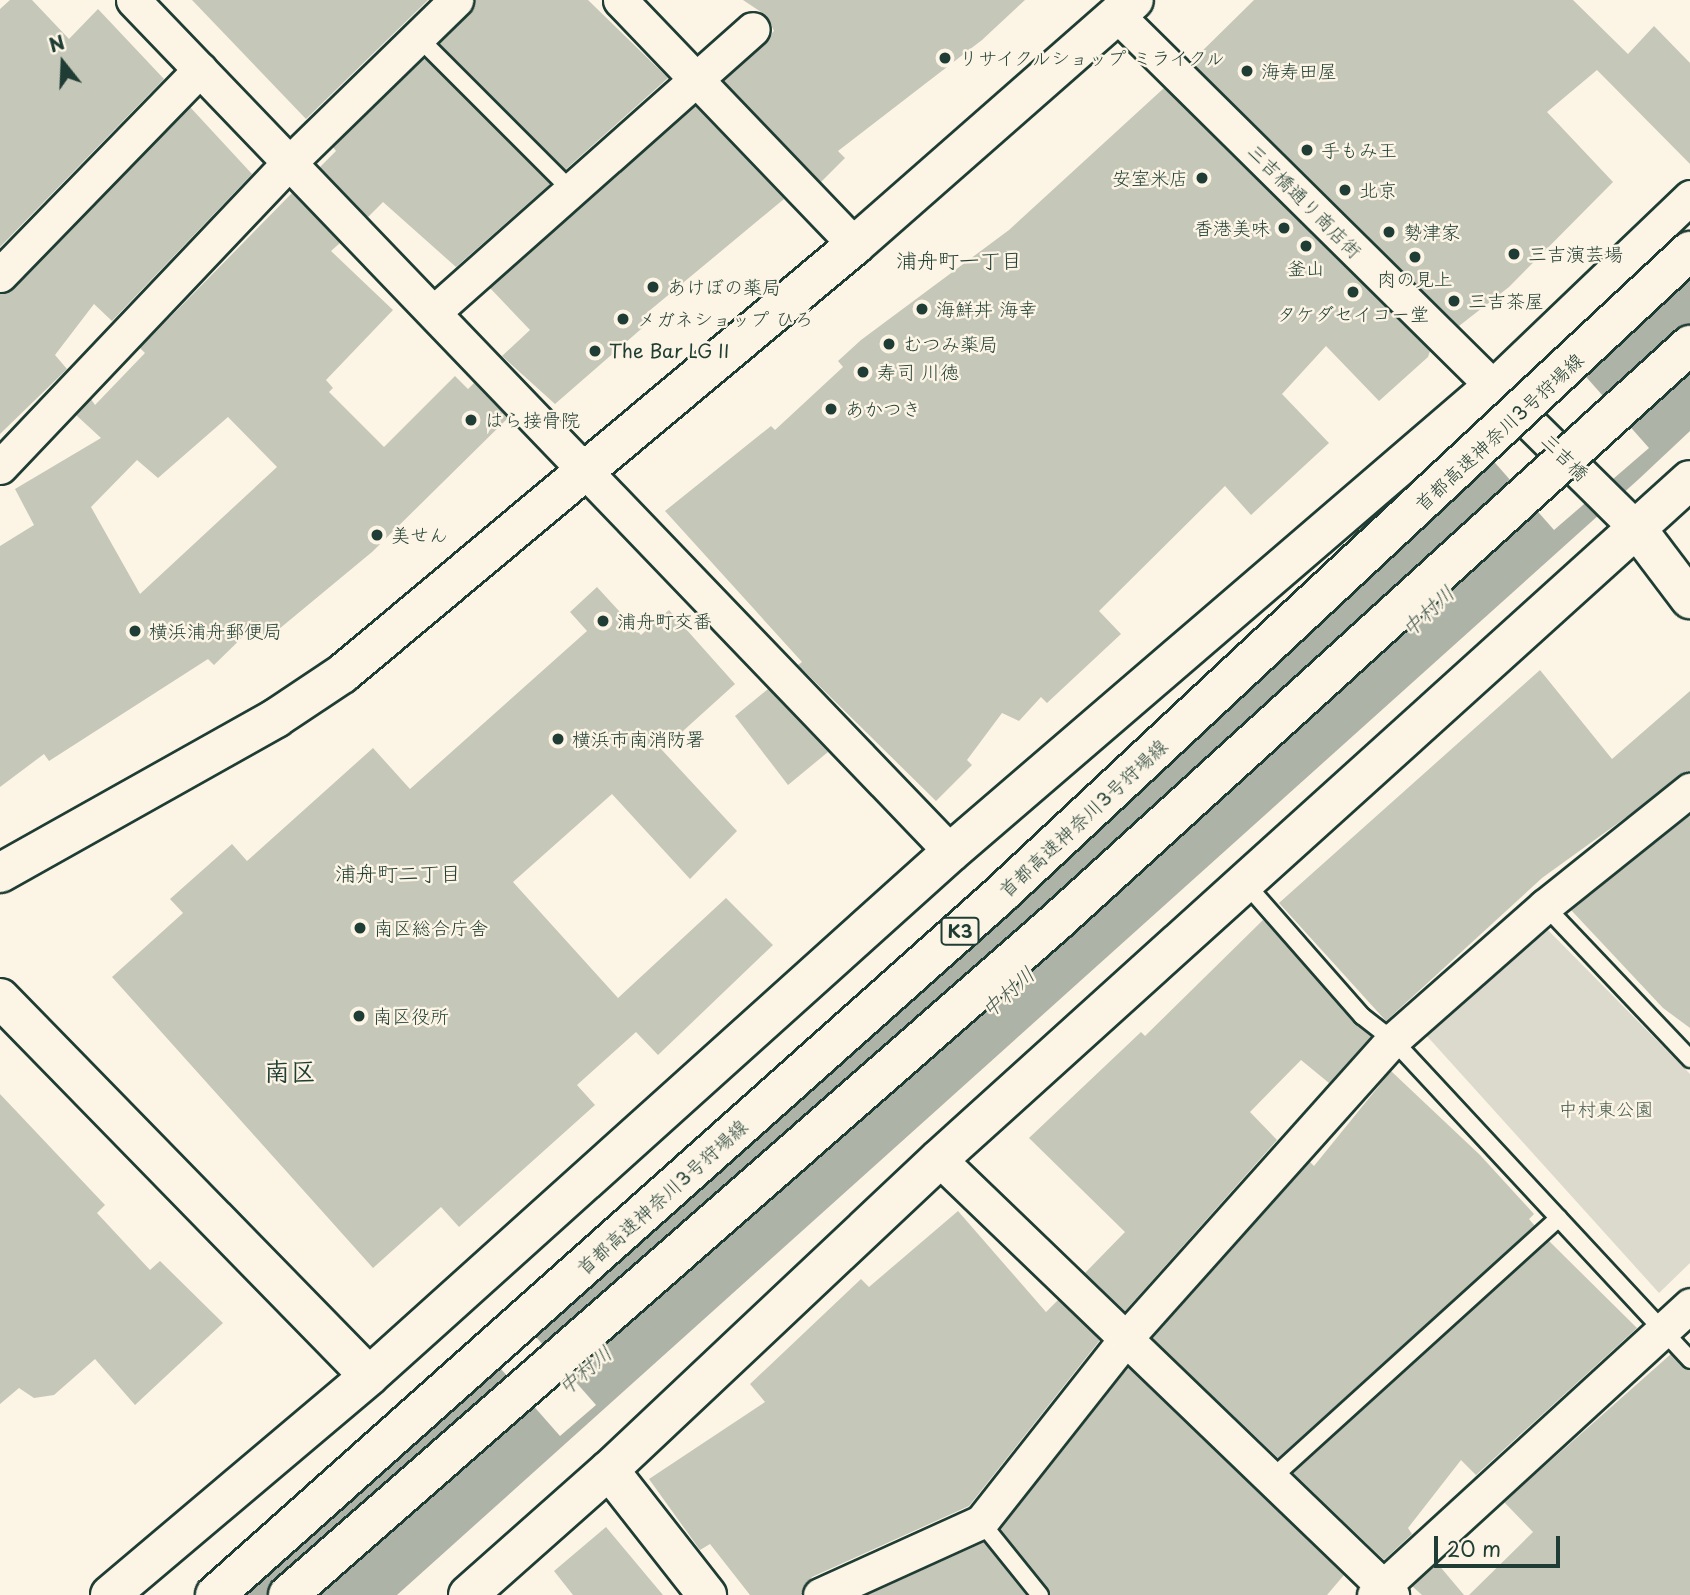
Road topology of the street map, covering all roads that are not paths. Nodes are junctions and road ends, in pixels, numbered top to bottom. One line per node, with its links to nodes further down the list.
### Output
1 (133, 0): 7 (street)
2 (456, 0): 6 (street)
3 (620, 0): 8 (street)
4 (1126, 8): 12 (main road); 17 (street, 三吉橋通り商店街)
5 (753, 29): 8 (street)
6 (418, 37): 9 (street); 10 (lane)
7 (200, 69): 9 (street); 14 (street)
8 (701, 80): 10 (street); 12 (street)
9 (288, 164): 15 (street); 18 (street)
10 (573, 191): 15 (street)
11 (1690, 197): 17 (street)
12 (855, 245): 19 (main road)
13 (1690, 251): 43 (main road, 首都高速神奈川3号狩場線 / K3, bridge)
14 (0, 275)
15 (434, 312): 19 (street)
16 (1690, 345): 44 (main road, bridge)
17 (1493, 386): 21 (street, 三吉橋, bridge); 24 (main road)
18 (0, 467)
19 (585, 471): 24 (street); 25 (main road)
20 (1690, 480): 21 (main road)
21 (1637, 529): 22 (main road); 26 (main road)
22 (1690, 599)
23 (1690, 790): 27 (street)
24 (951, 852): 37 (main road)
25 (0, 873)
26 (1246, 884): 29 (lane); 31 (main road)
27 (1545, 906): 29 (street); 30 (lane)
28 (0, 998): 37 (main road)
29 (1393, 1040): 32 (lane); 35 (street)
30 (1690, 1059)
31 (939, 1159): 35 (street); 38 (main road)
32 (1559, 1218): 34 (lane); 39 (lane)
33 (1690, 1306): 34 (street)
34 (1663, 1329): 36 (lane); 41 (street)
35 (1128, 1337): 39 (street); 40 (street)
36 (1690, 1360)
37 (369, 1376): 42 (main road)
38 (609, 1470): 45 (main road); 46 (main road)
39 (1272, 1478): 41 (street)
40 (981, 1522): 47 (street); 48 (lane)
41 (1384, 1592)
42 (110, 1595)
43 (215, 1595)
44 (288, 1595)
45 (468, 1595)
46 (707, 1595)
47 (820, 1595)
48 (1040, 1595)

